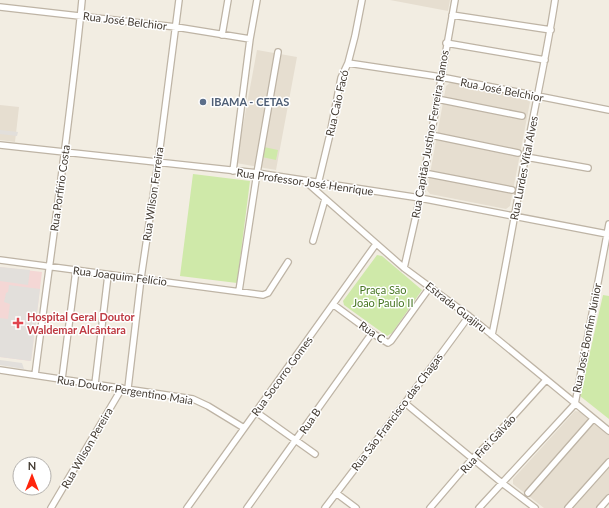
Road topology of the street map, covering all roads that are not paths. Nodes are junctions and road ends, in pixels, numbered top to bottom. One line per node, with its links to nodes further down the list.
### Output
1 (82, 0): 9 (street, Rua Porfírio Costa)
2 (180, 0): 11 (street, Rua Wilson Ferreira)
3 (228, 0): 13 (street)
4 (257, 0): 14 (street)
5 (362, 0): 18 (street, Rua Caio Facó)
6 (455, 0): 10 (street, Rua Capitão Justino Ferreira Ramos)
7 (555, 0): 12 (street, Rua Lurdes Vítal Alves)
8 (0, 7): 9 (street, Rua José Belchior)
9 (81, 15): 11 (street, Rua José Belchior); 26 (street, Rua Porfírio Costa)
10 (452, 15): 12 (street); 15 (street, Rua Capitão Justino Ferreira Ramos)
11 (176, 27): 13 (street, Rua José Belchior); 29 (street, Rua Wilson Ferreira)
12 (550, 30): 17 (street, Rua Lurdes Vítal Alves)
13 (222, 35): 14 (street, Rua José Belchior)
14 (250, 39): 31 (street)
15 (446, 43): 17 (street); 19 (street, Rua Capitão Justino Ferreira Ramos)
16 (278, 52): 32 (street)
17 (545, 60): 20 (street, Rua Lurdes Vítal Alves)
18 (348, 62): 19 (street, Rua José Belchior); 35 (street, Rua Caio Facó)
19 (441, 77): 20 (street, Rua José Belchior); 21 (street, Rua Capitão Justino Ferreira Ramos)
20 (538, 97): 22 (street, Rua José Belchior); 28 (street, Rua Lurdes Vítal Alves)
21 (437, 99): 23 (street); 24 (street, Rua Capitão Justino Ferreira Ramos)
22 (609, 110)
23 (522, 116)
24 (431, 135): 27 (street); 33 (street, Rua Capitão Justino Ferreira Ramos)
25 (0, 145): 26 (street, Rua Professor José Henrique)
26 (65, 152): 29 (street, Rua Professor José Henrique); 46 (street, Rua Porfírio Costa)
27 (518, 153)
28 (526, 156): 30 (street); 39 (street, Rua Lurdes Vítal Alves)
29 (158, 163): 31 (street, Rua Professor José Henrique); 50 (street, Rua Wilson Ferreira)
30 (588, 168)
31 (233, 171): 32 (street, Rua Professor José Henrique)
32 (257, 173): 34 (street, Rua Professor José Henrique); 52 (street)
33 (424, 173): 36 (street); 37 (street, Rua Capitão Justino Ferreira Ramos)
34 (305, 181): 35 (street, Rua Professor José Henrique); 38 (street, Estrada Guajiru)
35 (318, 184): 37 (street, Rua Professor José Henrique)
36 (512, 190)
37 (420, 198): 39 (street, Rua Professor José Henrique); 47 (street, Rua Capitão Justino Ferreira Ramos)
38 (325, 199): 42 (street); 43 (street, Estrada Guajiru)
39 (514, 217): 41 (street, Rua Professor José Henrique); 56 (street, Rua Lurdes Vítal Alves)
40 (609, 224): 41 (street, Rua José Bonfim Júnior)
41 (607, 234): 65 (street, Rua José Bonfim Júnior)
42 (312, 241)
43 (376, 244): 47 (street, Estrada Guajiru); 53 (street, Rua Socorro Gomes)
44 (0, 260): 46 (street, Rua Joaquim Felício)
45 (288, 262): 52 (street, Rua Joaquim Felício)
46 (49, 266): 48 (street, Rua Joaquim Felício); 58 (street, Rua Porfírio Costa)
47 (404, 268): 51 (street, Estrada Guajiru)
48 (76, 270): 49 (street, Rua Joaquim Felício); 59 (street)
49 (108, 275): 50 (street, Rua Joaquim Felício); 61 (street)
50 (141, 278): 52 (street, Rua Joaquim Felício); 63 (street, Rua Wilson Ferreira)
51 (430, 287): 54 (street, Estrada Guajiru); 55 (street, Rua C)
52 (239, 292)
53 (334, 305): 55 (street, Rua C); 66 (street, Rua Socorro Gomes)
54 (469, 316): 56 (street, Estrada Guajiru); 64 (street, Rua São Francisco das Chagas)
55 (372, 333): 70 (street, Rua B)
56 (492, 335): 60 (street, Estrada Guajiru)
57 (0, 370): 58 (street, Rua Doutor Pergentino Maia)
58 (35, 375): 59 (street, Rua Doutor Pergentino Maia)
59 (62, 379): 61 (street, Rua Doutor Pergentino Maia)
60 (546, 380): 65 (street, Estrada Guajiru); 72 (street, Rua Frei Galvão)
61 (95, 384): 62 (street, Rua Doutor Pergentino Maia)
62 (122, 388): 63 (street, Rua Doutor Pergentino Maia); 78 (street, Rua Wilson Pereira)
63 (128, 388): 68 (street, Rua Doutor Pergentino Maia)
64 (406, 403): 72 (street); 75 (street, Rua São Francisco das Chagas)
65 (575, 404): 67 (street, Estrada Guajiru); 74 (street)
66 (256, 412): 68 (street, Rua Socorro Gomes); 70 (street)
67 (593, 419): 69 (street, Estrada Guajiru); 76 (street)
68 (244, 428): 79 (street, Rua Socorro Gomes)
69 (609, 431)
70 (296, 441): 71 (street); 80 (street, Rua B)
71 (314, 454)
72 (472, 459): 74 (street); 83 (street, Rua Frei Galvão)
73 (609, 462): 86 (street)
74 (502, 483): 84 (street); 85 (street)
75 (336, 493): 81 (street, Rua São Francisco das Chagas); 82 (street)
76 (528, 493)
77 (609, 498): 87 (street)
78 (51, 508)
79 (187, 508)
80 (247, 508)
81 (325, 508)
82 (356, 508)
83 (430, 508)
84 (479, 508)
85 (535, 508)
86 (568, 508)
87 (600, 508)

